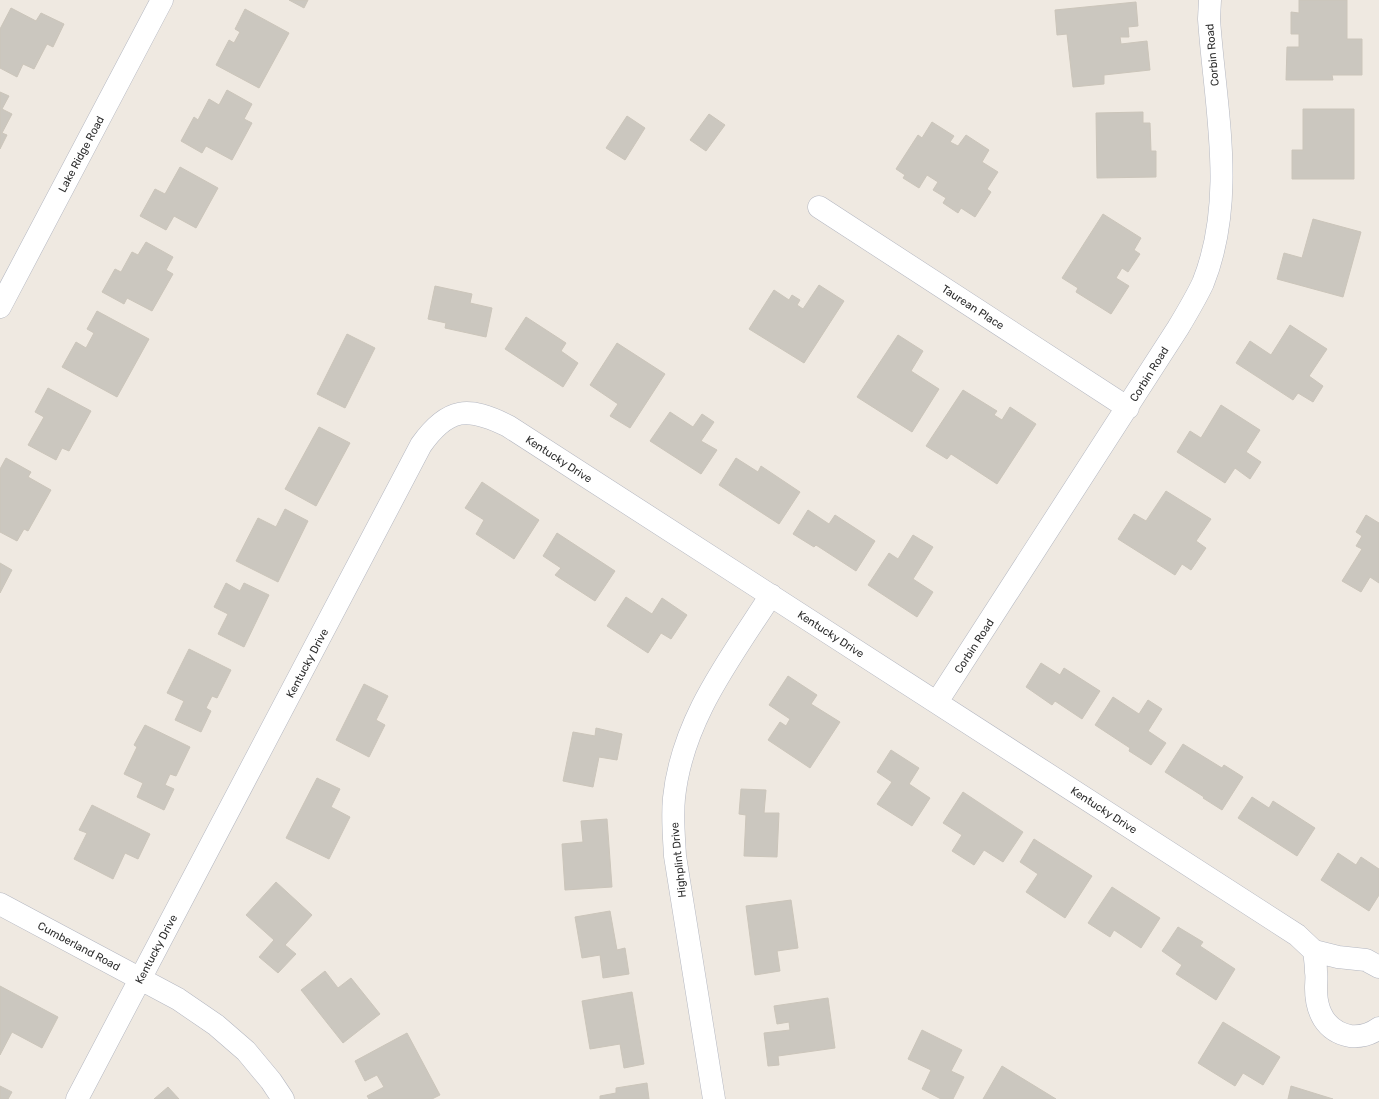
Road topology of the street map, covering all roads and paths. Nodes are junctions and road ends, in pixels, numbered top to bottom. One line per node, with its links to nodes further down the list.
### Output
1 (162, 0): 4 (street, Lake Ridge Road)
2 (1210, 0): 5 (street, Corbin Road)
3 (819, 206): 5 (street, Taurean Place)
4 (0, 307)
5 (1128, 408): 7 (street, Corbin Road)
6 (771, 595): 7 (street, Kentucky Drive); 11 (street, Kentucky Drive); 15 (street, Highplint Drive)
7 (937, 702): 9 (street, Kentucky Drive)
8 (0, 904): 11 (street, Cumberland Road)
9 (1314, 951): 10 (street, Kentucky Drive); 12 (street)
10 (1379, 967)
11 (140, 979): 13 (street, Kentucky Drive); 14 (street, Cumberland Road)
12 (1379, 1028)
13 (77, 1099)
14 (282, 1099)
15 (714, 1099)

